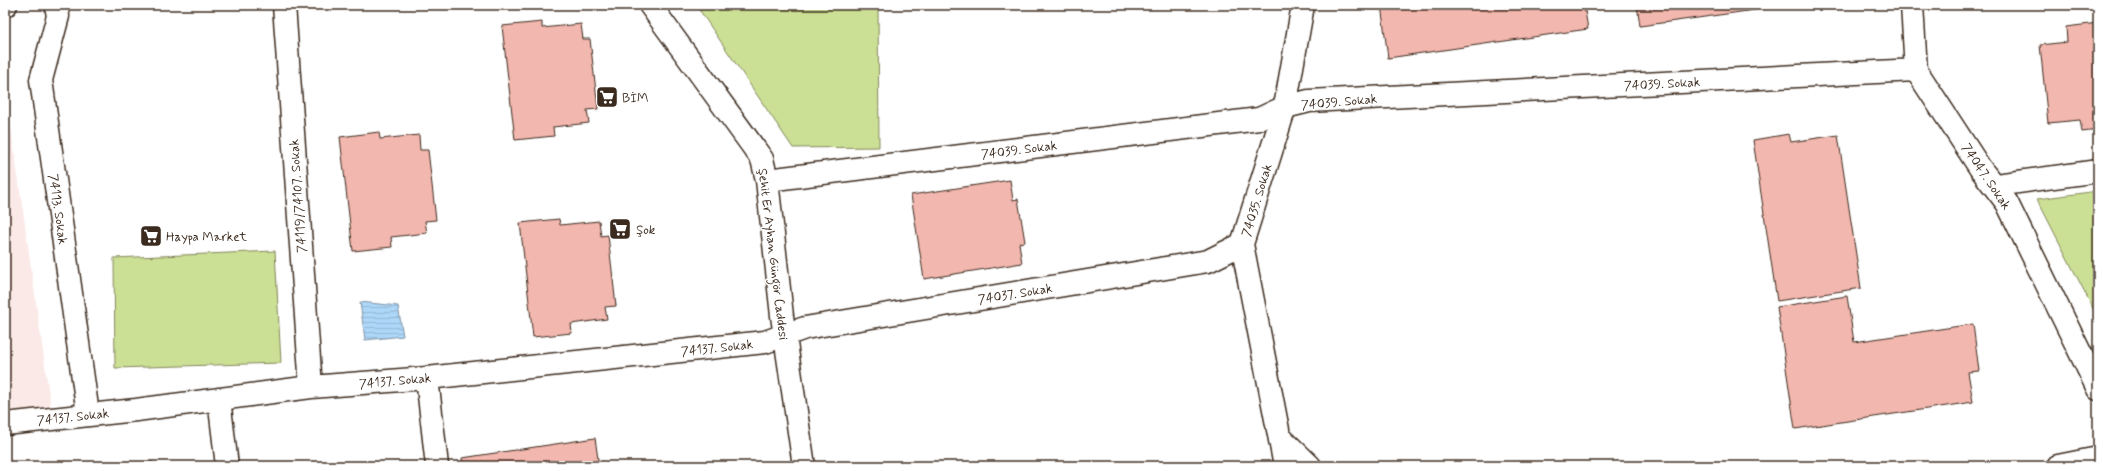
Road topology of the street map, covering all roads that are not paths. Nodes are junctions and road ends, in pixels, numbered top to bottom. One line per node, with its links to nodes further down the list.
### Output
1 (56, 5): 17 (street, 74113. Sokak)
2 (284, 5): 14 (street, 74119/74107. Sokak)
3 (650, 5): 9 (street, Şehit Er Ayhan Güngör Caddesi)
4 (1303, 5): 7 (street, 74035. Sokak)
5 (1912, 5): 6 (street, 74047. Sokak)
6 (1916, 70): 7 (street, 74039. Sokak); 10 (street, 74047. Sokak)
7 (1285, 107): 9 (street, 74039. Sokak); 11 (street, 74035. Sokak)
8 (2098, 171): 10 (street)
9 (767, 180): 12 (street, Şehit Er Ayhan Güngör Caddesi)
10 (1996, 185): 15 (street, 74047. Sokak)
11 (1242, 244): 12 (street, 74037. Sokak); 19 (street, 74035. Sokak)
12 (784, 334): 13 (street, 74137. Sokak); 23 (street, Şehit Er Ayhan Güngör Caddesi)
13 (427, 378): 14 (street, 74137. Sokak); 22 (street)
14 (311, 387): 16 (street, 74137. Sokak)
15 (2098, 389)
16 (219, 400): 17 (street, 74137. Sokak); 21 (street)
17 (88, 414): 18 (street, 74137. Sokak)
18 (5, 424)
19 (1280, 437): 24 (street, 74035. Sokak); 25 (street)
20 (2098, 458): 26 (street)
21 (227, 466)
22 (437, 466)
23 (804, 466)
24 (1285, 466)
25 (1310, 466)
26 (2058, 466)

